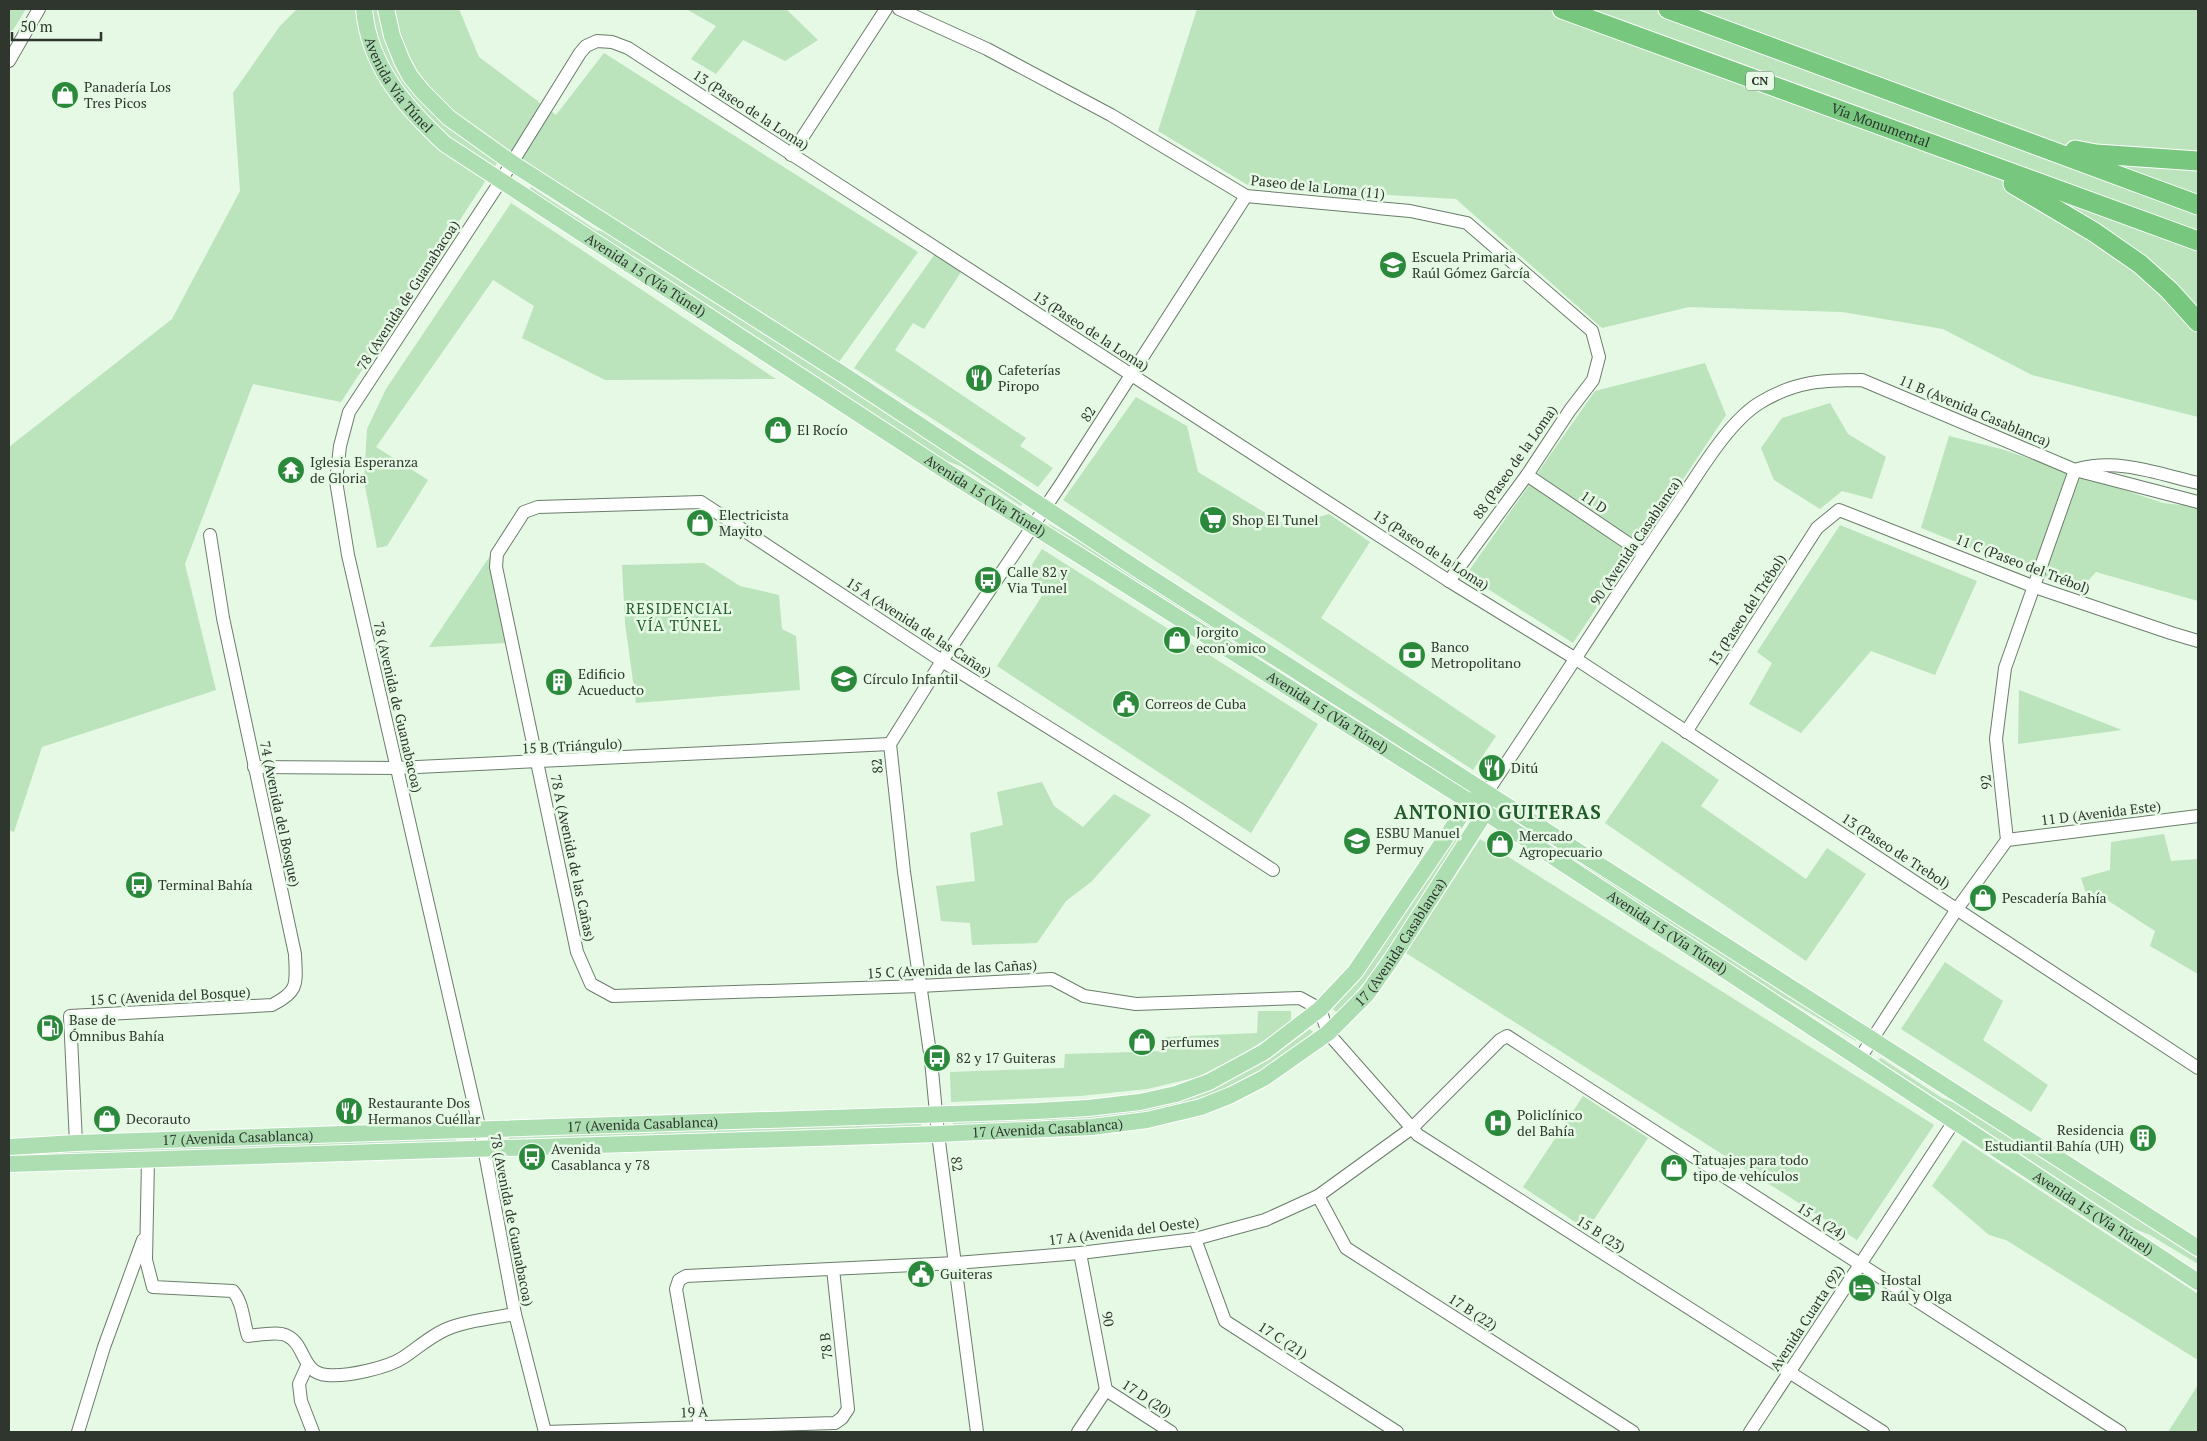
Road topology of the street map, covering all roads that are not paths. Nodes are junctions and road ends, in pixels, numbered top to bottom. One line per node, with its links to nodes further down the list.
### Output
1 (40, 9): 9 (street)
2 (364, 9): 12 (main road, Avenida Vía Túnel)
3 (386, 9): 11 (main road, Avenida Vía Túnel)
4 (886, 9): 14 (street)
5 (899, 9): 18 (street, Paseo de la Loma (11))
6 (1562, 9): 13 (highway, Vía Monumental / CN)
7 (1668, 9): 10 (highway)
8 (586, 46): 14 (street, 13 (Paseo de la Loma)); 16 (street, 78 (Avenida de Guanabacoa))
9 (9, 61)
10 (2019, 139): 15 (highway); 19 (highway)
11 (482, 142): 16 (main road, Avenida 15 (Vía Túnel))
12 (452, 149): 17 (main road, Avenida 15 (Vía Túnel))
13 (1957, 154): 20 (highway, Vía Monumental / CN); 21 (highway)
14 (791, 155): 23 (street, 13 (Paseo de la Loma))
15 (2198, 161)
16 (512, 163): 17 (street, 78 (Avenida de Guanabacoa)); 29 (main road, Avenida 15 (Vía Túnel))
17 (500, 182): 32 (main road, Avenida 15 (Vía Túnel)); 44 (street, 78 (Avenida de Guanabacoa))
18 (1246, 196): 22 (street, Paseo de la Loma (11)); 23 (street, 82)
19 (2198, 205)
20 (2198, 241)
21 (2198, 322)
22 (1600, 357): 26 (street, 88 (Paseo de la Loma))
23 (1131, 376): 29 (street, 82); 35 (street, 13 (Paseo de la Loma))
24 (1862, 380): 25 (street, 11 B (Avenida Casablanca)); 34 (street, 90 (Avenida Casablanca))
25 (2075, 470): 27 (street); 28 (street, 11 B (Avenida Casablanca)); 36 (street, 92)
26 (1527, 475): 34 (street, 11 D); 35 (street, 88 (Paseo de la Loma))
27 (2198, 483)
28 (2198, 502)
29 (1045, 509): 32 (street, 82); 45 (main road, Avenida 15 (Vía Túnel))
30 (1839, 510): 36 (street, 11 C (Paseo del Trébol)); 40 (street, 13 (Paseo del Trébol))
31 (524, 512): 39 (street, 15 A (Avenida de las Cañas)); 42 (street, 78 A (Avenida de las Cañas))
32 (1033, 527): 39 (street, 82); 46 (main road, Avenida 15 (Vía Túnel))
33 (210, 534): 43 (street, 74 (Avenida del Bosque))
34 (1644, 554): 38 (street, 90 (Avenida Casablanca))
35 (1449, 581): 38 (street, 13 (Paseo de la Loma))
36 (2035, 587): 37 (street, 11 C (Paseo del Trébol)); 49 (street, 92)
37 (2198, 640)
38 (1576, 659): 40 (street, 13 (Paseo de Trebol)); 45 (street, 90 (Avenida Casablanca))
39 (942, 661): 41 (street, 82); 50 (street, 15 A (Avenida de las Cañas))
40 (1686, 732): 51 (street, 13 (Paseo de Trebol))
41 (890, 744): 42 (street, 15 B (Triángulo)); 52 (street, 82)
42 (538, 763): 44 (street, 15 B (Triángulo)); 53 (street, 78 A (Avenida de las Cañas))
43 (254, 767): 44 (street, 15 B (Triángulo)); 54 (street, 74 (Avenida del Bosque))
44 (397, 768): 64 (street, 78 (Avenida de Guanabacoa))
45 (1487, 792): 46 (main road, 17 (Avenida Casablanca)); 47 (main road, 17 (Avenida Casablanca)); 58 (main road, Avenida 15 (Vía Túnel))
46 (1470, 802): 47 (main road, Avenida 15 (Vía Túnel)); 55 (main road, 17 (Avenida Casablanca))
47 (1485, 812): 56 (main road, 17 (Avenida Casablanca)); 59 (main road, Avenida 15 (Vía Túnel))
48 (2198, 816): 49 (street, 11 D (Avenida Este))
49 (2007, 840): 51 (street)
50 (1273, 870)
51 (1957, 909): 58 (street); 60 (street, 13 (Paseo de Trebol))
52 (920, 986): 53 (street, 15 C (Avenida de las Cañas)); 55 (street, 15 C (Avenida de las Cañas)); 61 (street, 82)
53 (613, 996)
54 (272, 1005): 66 (street, 15 C (Avenida del Bosque))
55 (1320, 1009): 56 (street); 61 (main road, 17 (Avenida Casablanca))
56 (1328, 1033): 63 (street, 15 B (23)); 65 (main road, 17 (Avenida Casablanca))
57 (1507, 1036): 63 (street, 17 A (Avenida del Oeste)); 77 (street, 15 A (24))
58 (1873, 1040): 59 (street); 74 (main road, Avenida 15 (Vía Túnel))
59 (1860, 1058): 62 (main road, Avenida 15 (Vía Túnel))
60 (2198, 1068)
61 (937, 1113): 64 (main road, 17 (Avenida Casablanca)); 65 (street, 82)
62 (1955, 1120): 77 (street, Avenida Cuarta (92)); 79 (main road, Avenida 15 (Vía Túnel))
63 (1412, 1128): 71 (street, 17 A (Avenida del Oeste)); 82 (street, 15 B (23))
64 (480, 1129): 66 (main road, 17 (Avenida Casablanca)); 68 (street, 78 (Avenida de Guanabacoa))
65 (938, 1134): 68 (main road, 17 (Avenida Casablanca)); 76 (street, 82)
66 (76, 1143): 67 (main road, 17 (Avenida Casablanca))
67 (9, 1147)
68 (484, 1148): 69 (main road, 17 (Avenida Casablanca)); 80 (street, 78 (Avenida de Guanabacoa))
69 (148, 1160): 70 (main road, 17 (Avenida Casablanca)); 72 (street)
70 (9, 1164)
71 (1318, 1196): 73 (street, 17 A (Avenida del Oeste)); 93 (street, 17 B (22))
72 (146, 1233): 81 (street); 86 (street)
73 (1195, 1239): 75 (street, 17 A (Avenida del Oeste)); 92 (street, 17 C (21))
74 (2198, 1248)
75 (1080, 1254): 76 (street, 17 A (Avenida del Oeste)); 83 (street, 90)
76 (956, 1263): 78 (street, 17 A (Avenida del Oeste)); 89 (street, 82)
77 (1860, 1264): 82 (street, Avenida Cuarta (92)); 96 (street, 15 A (24))
78 (834, 1269): 84 (street, 78 B); 85 (street, 17 A (Avenida del Oeste))
79 (2198, 1282)
80 (515, 1314): 81 (street); 88 (street, 78 (Avenida de Guanabacoa))
81 (307, 1366): 87 (street)
82 (1790, 1373): 94 (street, Avenida Cuarta (92)); 95 (street, 15 B (23))
83 (1106, 1390): 90 (street); 91 (street, 17 D (20))
84 (842, 1418): 85 (street, 19 A)
85 (700, 1426): 88 (street, 19 A)
86 (78, 1432)
87 (313, 1432)
88 (545, 1432)
89 (977, 1432)
90 (1078, 1432)
91 (1171, 1432)
92 (1397, 1432)
93 (1633, 1432)
94 (1750, 1432)
95 (1883, 1432)
96 (2120, 1432)

